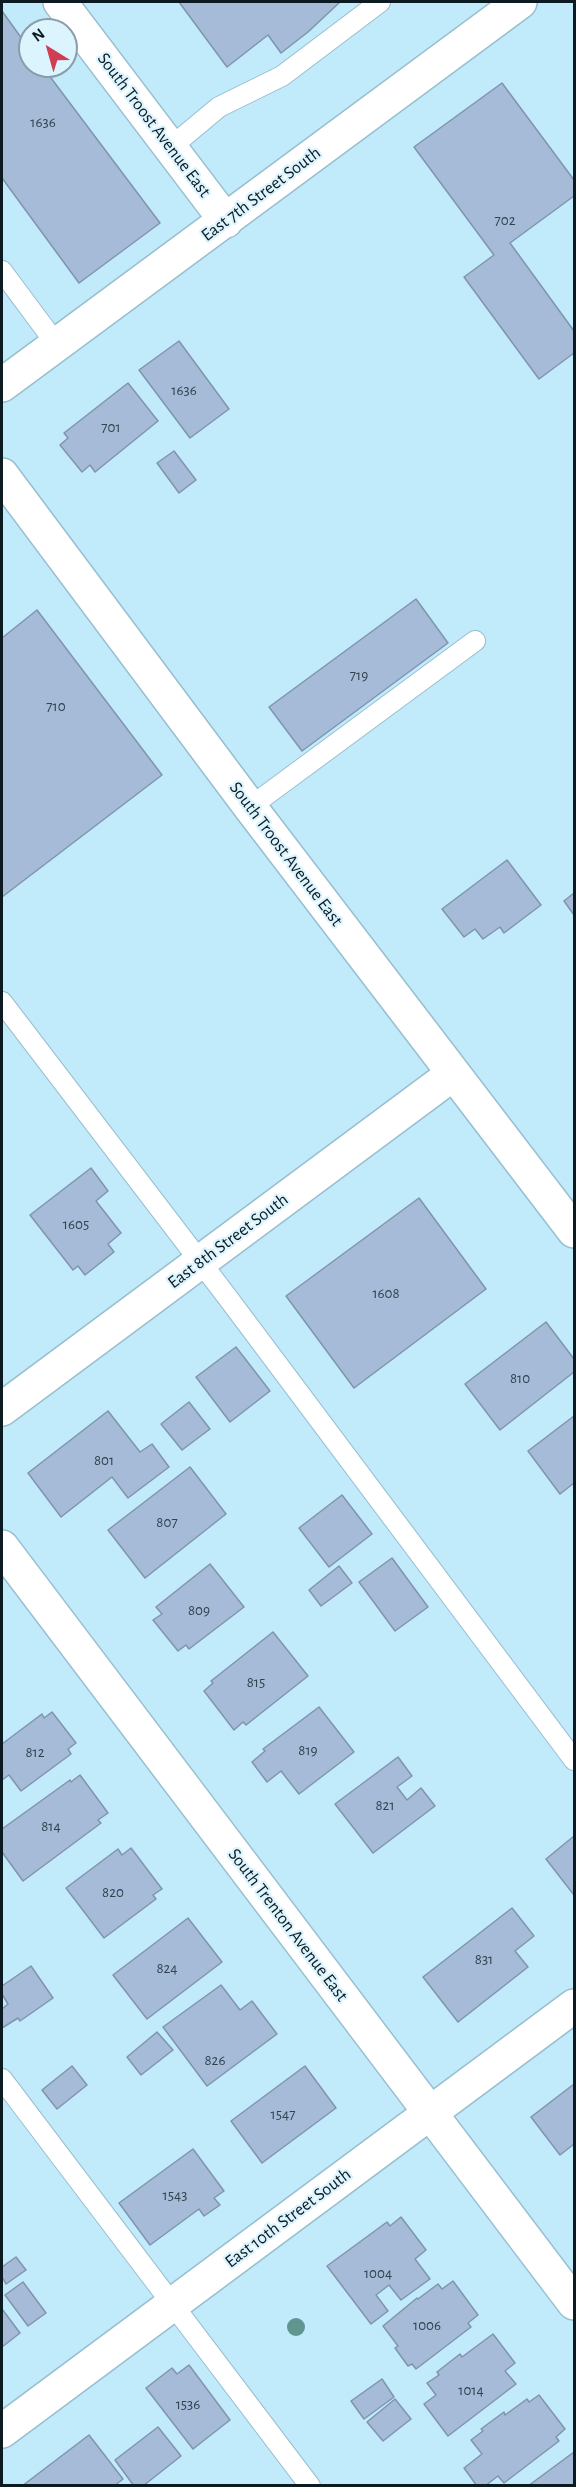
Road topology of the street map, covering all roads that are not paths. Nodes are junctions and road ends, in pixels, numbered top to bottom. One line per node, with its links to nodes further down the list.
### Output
1 (60, 2): 4 (street, South Troost Avenue East)
2 (380, 2): 4 (lane)
3 (520, 2): 5 (street, East 7th Street South)
4 (171, 147): 5 (street, South Troost Avenue East)
5 (226, 221): 7 (street, East 7th Street South)
6 (2, 272): 7 (lane)
7 (57, 345): 8 (street, East 7th Street South)
8 (2, 385)
9 (2, 475): 11 (street, South Troost Avenue East)
10 (475, 641): 11 (lane)
11 (250, 807): 13 (street, South Troost Avenue East)
12 (2, 1002): 15 (lane)
13 (453, 1074): 14 (street, South Troost Avenue East); 15 (street, East 8th Street South)
14 (574, 1231)
15 (200, 1262): 16 (street, East 8th Street South); 18 (lane)
16 (2, 1409)
17 (2, 1547): 21 (street, South Trenton Avenue East)
18 (574, 1760)
19 (574, 2006): 21 (street, East 10th Street South)
20 (2, 2079): 23 (lane)
21 (430, 2112): 22 (street, South Trenton Avenue East); 23 (street, East 10th Street South)
22 (574, 2303)
23 (173, 2304): 24 (street, East 10th Street South); 25 (lane)
24 (2, 2431)
25 (310, 2486)

